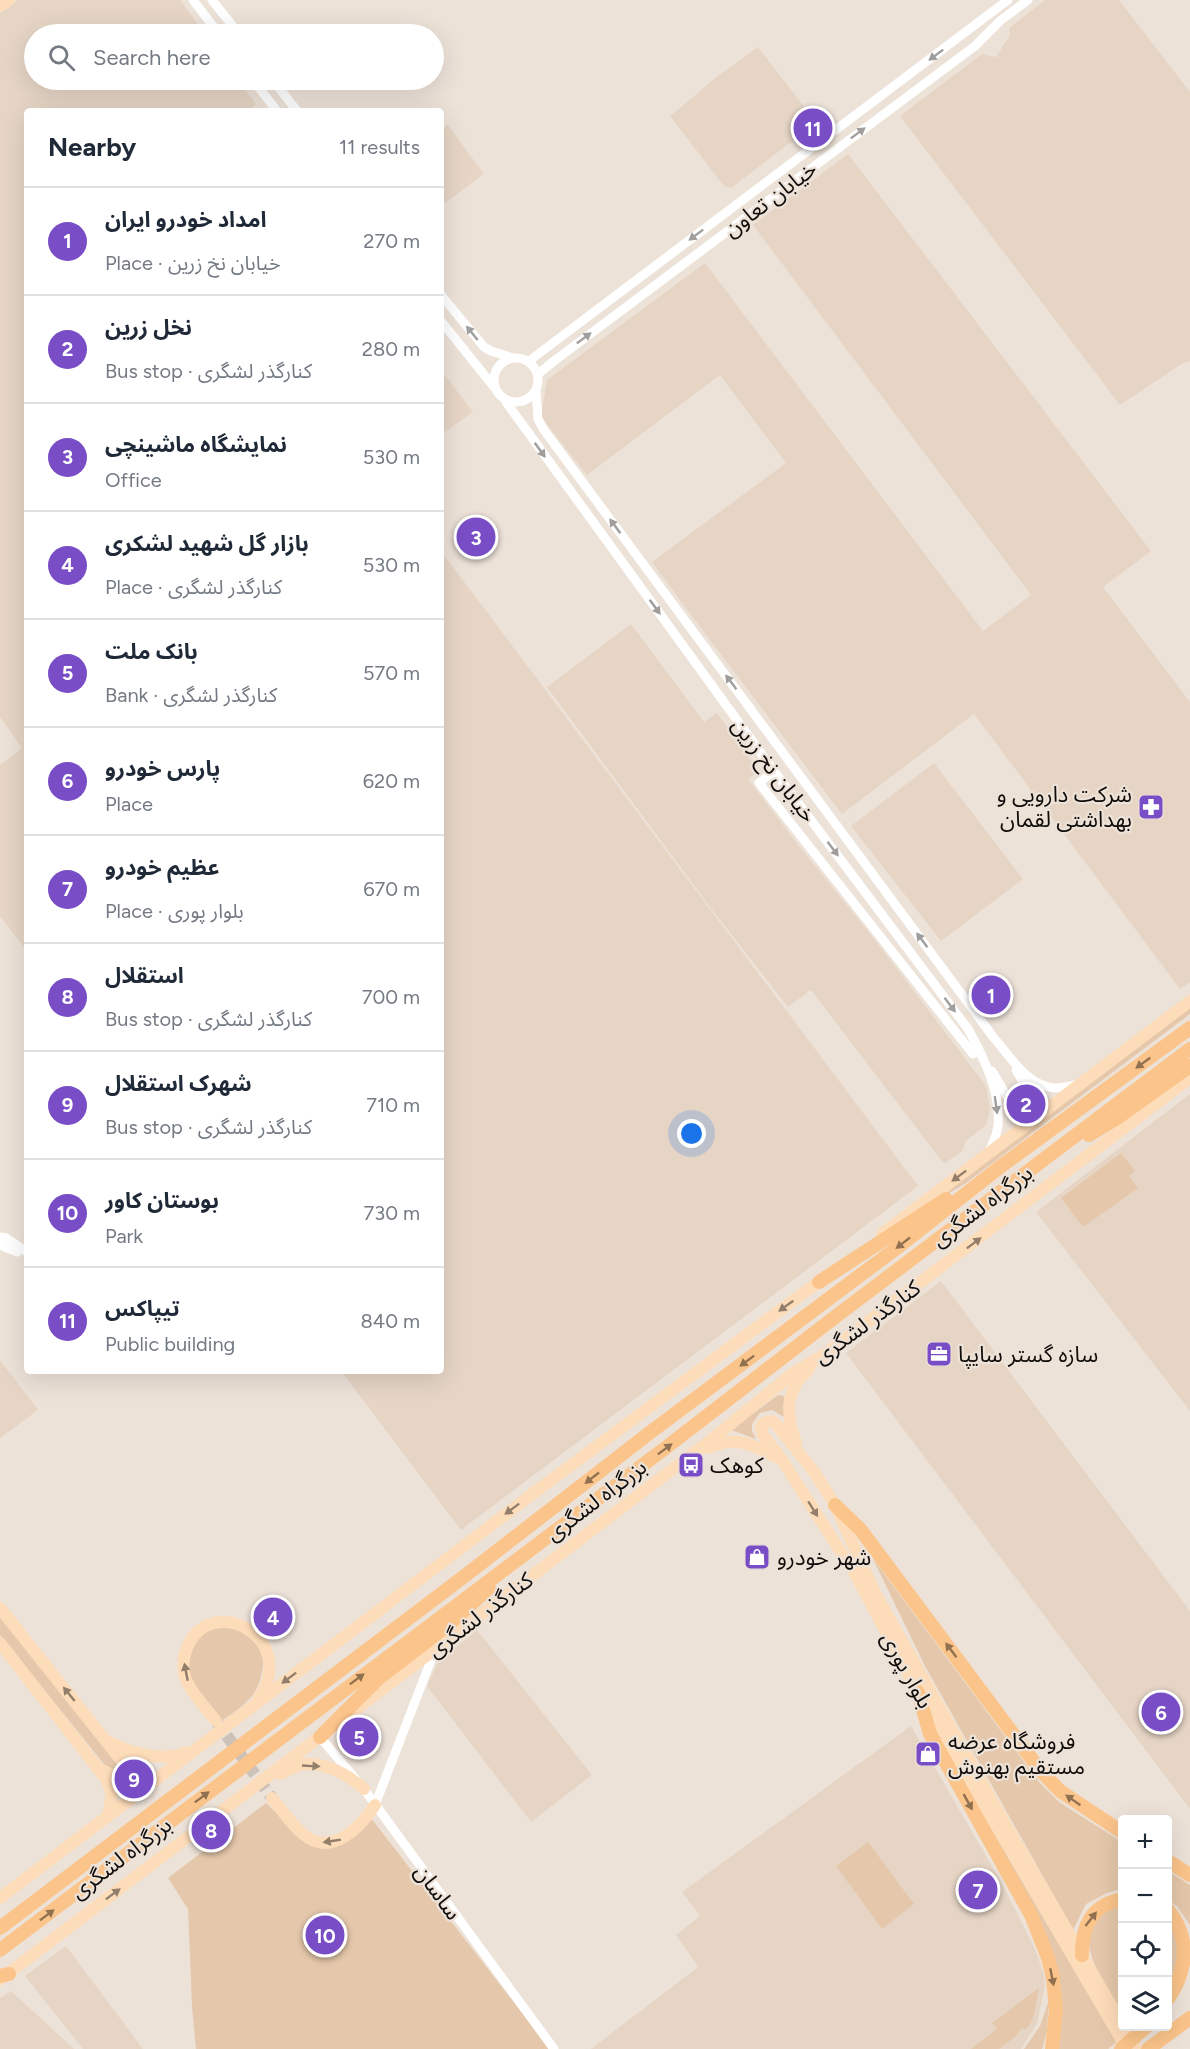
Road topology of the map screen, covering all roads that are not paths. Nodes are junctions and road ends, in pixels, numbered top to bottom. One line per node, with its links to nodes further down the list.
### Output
1 (9, 0): 6 (main road)
2 (193, 0): 8 (street)
3 (212, 0): 9 (street)
4 (1008, 0): 7 (street, خیابان تعاون)
5 (1028, 0): 10 (street, خیابان تعاون)
6 (0, 6)
7 (982, 19): 10 (street); 18 (street, خیابان تعاون, one-way to 18)
8 (211, 24)
9 (230, 24)
10 (991, 30): 19 (street, خیابان تعاون, one-way to 10)
11 (261, 90): 13 (street)
12 (281, 90): 14 (street)
13 (275, 108)
14 (295, 108)
15 (444, 299): 17 (street, one-way to 15)
16 (444, 325): 20 (street)
17 (513, 358): 18 (street); 20 (street)
18 (529, 361): 19 (street)
19 (538, 374): 21 (street)
20 (496, 390): 22 (street)
21 (536, 391): 22 (street); 26 (street, خیابان نخ زرین, one-way to 21)
22 (506, 402): 23 (street, خیابان نخ زرین, one-way to 23)
23 (774, 771): 28 (street, خیابان نخ زرین, one-way to 28); 28 (street)
24 (1190, 1001): 31 (main road)
25 (1190, 1028): 34 (highway, بزرگراه لشگری, one-way to 34)
26 (994, 1038): 28 (street); 31 (street, خیابان نخ زرین)
27 (1190, 1049): 33 (highway, بزرگراه لشگری)
28 (979, 1053): 32 (street, خیابان نخ زرین, one-way to 32)
29 (1190, 1066): 33 (highway)
30 (1190, 1078): 40 (main road, کنارگذر لشگری, one-way to 30)
31 (1080, 1084): 32 (main road)
32 (989, 1153): 39 (main road, one-way to 39)
33 (1045, 1159): 45 (highway, بزرگراه لشگری, one-way to 33)
34 (1000, 1167): 39 (highway); 67 (highway, بزرگراه لشگری, one-way to 67)
35 (0, 1237): 37 (street)
36 (0, 1245): 38 (street)
37 (24, 1250)
38 (24, 1256)
39 (819, 1282): 50 (main road, one-way to 50)
40 (827, 1353): 41 (main road); 42 (main road, کنارگذر لشگری)
41 (798, 1450): 43 (main road, بلوار پوری); 44 (main road, بلوار پوری)
42 (685, 1460): 43 (main road); 48 (main road, کنارگذر لشگری)
43 (782, 1460): 49 (main road, بلوار پوری, one-way to 49)
44 (835, 1505): 61 (highway, one-way to 44); 69 (main road, بلوار پوری)
45 (521, 1556): 52 (highway); 68 (highway, بزرگراه لشگری, one-way to 45)
46 (0, 1608): 53 (main road, one-way to 46)
47 (0, 1644): 55 (main road)
48 (435, 1650): 52 (main road, کنارگذر لشگری); 59 (street)
49 (918, 1692): 74 (main road, بلوار پوری); 77 (highway, one-way to 77)
50 (254, 1704): 51 (main road, one-way to 50); 54 (main road)
51 (216, 1721)
52 (320, 1737): 56 (main road, کنارگذر لشگری); 57 (street, ساسان)
53 (105, 1740): 54 (main road); 55 (main road)
54 (196, 1749): 60 (main road)
55 (99, 1769): 60 (main road)
56 (258, 1784): 57 (main road, one-way to 57); 70 (main road, کنارگذر لشگری, one-way to 56)
57 (364, 1790): 59 (street, ساسان)
58 (272, 1798): 59 (main road, one-way to 58)
59 (375, 1805): 76 (street, ساسان)
60 (108, 1815): 64 (main road)
61 (1118, 1829)
62 (1172, 1864): 63 (highway)
63 (1190, 1875)
64 (0, 1898)
65 (1118, 1900): 69 (highway, one-way to 65)
66 (1172, 1914): 71 (highway)
67 (0, 1926)
68 (0, 1950)
69 (1082, 1955): 74 (main road, بلوار پوری)
70 (3, 1976)
71 (1172, 1991)
72 (1190, 2011): 75 (highway)
73 (1190, 2018): 75 (highway)
74 (1124, 2037): 78 (main road)
75 (1160, 2040): 79 (highway)
76 (554, 2049)
77 (1052, 2049)
78 (1137, 2049)
79 (1148, 2049)

